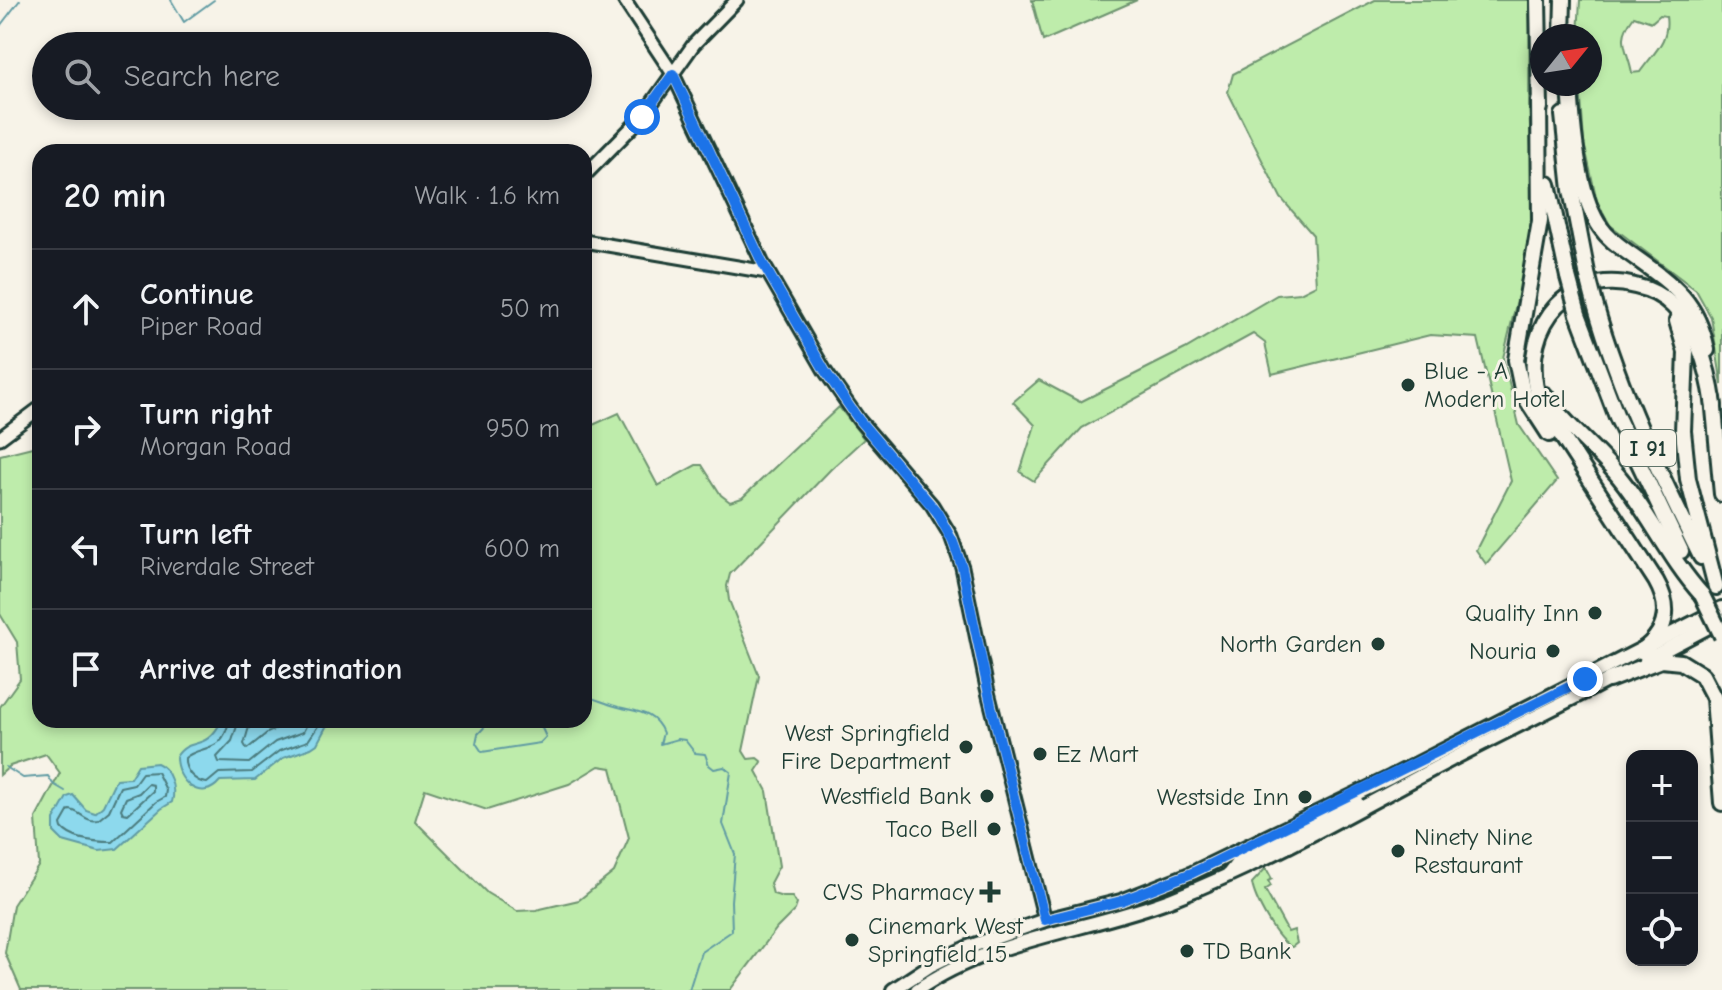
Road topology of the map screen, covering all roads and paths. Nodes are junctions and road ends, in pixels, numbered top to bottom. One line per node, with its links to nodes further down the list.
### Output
1 (624, 0): 6 (main road)
2 (737, 0): 6 (main road)
3 (1538, 0): 9 (highway, I 91)
4 (1563, 0): 5 (highway)
5 (1563, 24)
6 (673, 74): 10 (main road); 12 (main road)
7 (1563, 96): 20 (highway, I 91, bridge)
8 (1571, 96): 15 (highway)
9 (1539, 101): 19 (highway); 21 (highway, I 91, bridge)
10 (592, 168)
11 (592, 242): 12 (main road)
12 (767, 272): 31 (main road)
13 (1634, 285): 14 (highway); 15 (highway); 20 (highway)
14 (1537, 341): 19 (highway); 21 (highway)
15 (1714, 406): 18 (highway)
16 (32, 414): 17 (main road)
17 (0, 438)
18 (1722, 494)
19 (1653, 576): 25 (highway)
20 (1719, 594)
21 (1702, 595): 24 (highway, I 91, bridge)
22 (1722, 608): 25 (main road)
23 (1722, 620): 26 (main road)
24 (1722, 636)
25 (1641, 651): 27 (main road)
26 (1609, 680): 28 (highway); 30 (main road)
27 (1391, 777): 29 (main road); 30 (main road)
28 (1722, 803)
29 (1204, 867): 30 (main road); 31 (main road)
30 (1227, 876): 32 (main road)
31 (1045, 920): 32 (main road); 33 (main road)
32 (1053, 935): 34 (main road)
33 (893, 990)
34 (917, 990)

